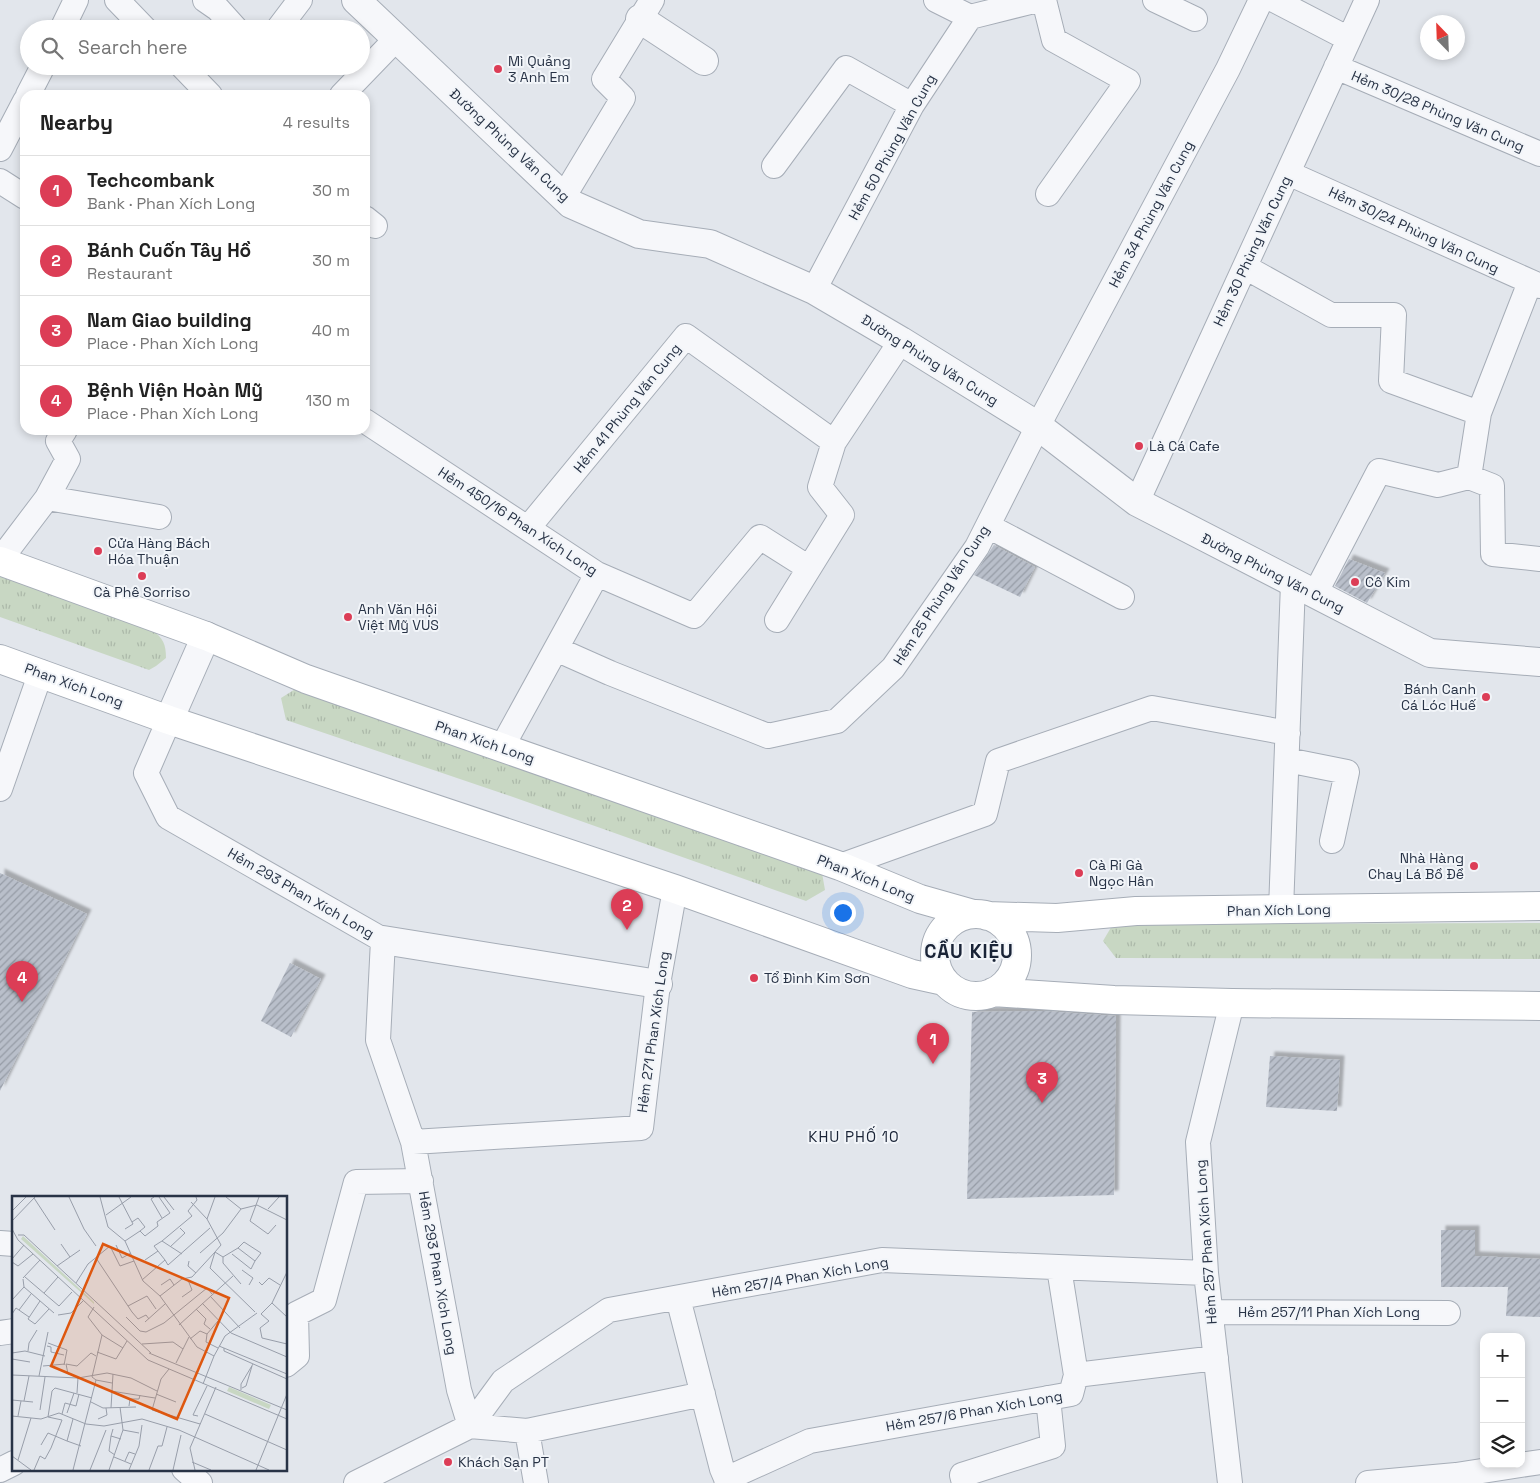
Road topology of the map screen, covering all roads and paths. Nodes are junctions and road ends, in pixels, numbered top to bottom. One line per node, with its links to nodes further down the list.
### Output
1 (76, 0): 16 (lane)
2 (117, 0): 17 (lane)
3 (205, 0): 18 (lane)
4 (300, 0): 19 (lane)
5 (356, 0): 20 (street, Đường Phùng Văn Cung)
6 (936, 0): 14 (lane)
7 (1038, 0): 14 (lane)
8 (1044, 0): 39 (lane)
9 (1155, 0): 15 (lane)
10 (1262, 0): 47 (lane, Hẻm 34 Phùng Văn Cung)
11 (1274, 0): 21 (lane)
12 (1367, 0): 21 (lane, Hẻm 30 Phùng Văn Cung)
13 (646, 10): 22 (street); 40 (lane)
14 (970, 18): 31 (lane, Hẻm 50 Phùng Văn Cung)
15 (1195, 19)
16 (66, 20)
17 (136, 20)
18 (228, 20)
19 (285, 20)
20 (397, 38): 23 (lane); 40 (street, Đường Phùng Văn Cung)
21 (1349, 39): 24 (lane, Hẻm 30 Phùng Văn Cung)
22 (704, 61)
23 (370, 66)
24 (1336, 67): 34 (lane, Hẻm 30/28 Phùng Văn Cung); 36 (lane, Hẻm 30 Phùng Văn Cung)
25 (38, 75): 28 (lane)
26 (191, 75): 29 (lane)
27 (361, 75): 30 (lane)
28 (30, 90)
29 (205, 90)
30 (347, 90)
31 (912, 105): 35 (lane); 43 (lane, Hẻm 50 Phùng Văn Cung)
32 (20, 110): 33 (lane)
33 (0, 149)
34 (1540, 154)
35 (774, 166)
36 (1288, 173): 41 (lane, Hẻm 30 Phùng Văn Cung); 42 (lane, Hẻm 30/24 Phùng Văn Cung)
37 (0, 180): 38 (lane)
38 (20, 194)
39 (1048, 194)
40 (564, 196): 43 (street, Đường Phùng Văn Cung)
41 (1244, 268): 45 (lane); 52 (lane, Hẻm 30 Phùng Văn Cung)
42 (1535, 284): 45 (lane)
43 (814, 290): 44 (street, Đường Phùng Văn Cung)
44 (901, 341): 47 (street, Đường Phùng Văn Cung); 49 (lane)
45 (1479, 413): 50 (lane)
46 (370, 424): 55 (lane, Hẻm 450/16 Phan Xích Long)
47 (1038, 426): 52 (street, Đường Phùng Văn Cung); 54 (lane, Hẻm 25 Phùng Văn Cung)
48 (62, 435): 51 (lane)
49 (834, 442): 55 (lane, Hẻm 41 Phùng Văn Cung); 58 (lane)
50 (1469, 477): 56 (lane); 60 (lane)
51 (47, 498): 53 (lane); 57 (lane)
52 (1137, 502): 60 (street, Đường Phùng Văn Cung)
53 (159, 517)
54 (988, 526): 61 (lane); 64 (lane, Hẻm 25 Phùng Văn Cung)
55 (528, 528): 59 (lane, Hẻm 450/16 Phan Xích Long)
56 (1540, 559)
57 (0, 560): 63 (street, Phan Xích Long)
58 (809, 568): 59 (lane, Hẻm 450/16 Phan Xích Long); 62 (lane)
59 (597, 574): 64 (lane)
60 (1304, 589): 66 (street, Đường Phùng Văn Cung); 69 (lane)
61 (1122, 597)
62 (777, 620)
63 (206, 636): 68 (street, Hẻm 293 Phan Xích Long); 70 (street, Phan Xích Long)
64 (556, 649): 70 (lane)
65 (0, 658): 67 (street, Phan Xích Long)
66 (1540, 662)
67 (41, 672): 68 (street, Phan Xích Long); 72 (lane)
68 (169, 720): 75 (street, Phan Xích Long); 79 (lane, Hẻm 293 Phan Xích Long)
69 (1288, 733): 71 (lane); 74 (lane)
70 (502, 747): 74 (street, Phan Xích Long)
71 (1287, 760): 73 (lane); 77 (lane)
72 (0, 789)
73 (1332, 842)
74 (840, 866): 78 (street, Phan Xích Long)
75 (675, 889): 80 (street, Phan Xích Long); 81 (lane, Hẻm 271 Phan Xích Long)
76 (1540, 906): 77 (street, Phan Xích Long)
77 (1282, 910): 78 (street, Phan Xích Long)
78 (980, 915): 80 (street); 82 (street)
79 (383, 940): 81 (street); 85 (lane, Hẻm 293 Phan Xích Long)
80 (944, 981): 82 (street)
81 (658, 984): 85 (lane, Hẻm 271 Phan Xích Long)
82 (993, 992): 83 (street)
83 (1232, 1003): 84 (street); 88 (lane, Hẻm 257 Phan Xích Long)
84 (1540, 1006)
85 (413, 1142): 86 (lane, Hẻm 293 Phan Xích Long)
86 (421, 1182): 93 (lane); 97 (lane, Hẻm 293 Phan Xích Long)
87 (1059, 1268): 88 (lane, Hẻm 257/4 Phan Xích Long); 89 (lane, Hẻm 257/4 Phan Xích Long); 94 (lane)
88 (1206, 1273): 90 (lane, Hẻm 257 Phan Xích Long)
89 (678, 1298): 95 (lane); 97 (lane, Hẻm 257/4 Phan Xích Long)
90 (1211, 1312): 91 (lane, Hẻm 257/11 Phan Xích Long); 92 (lane, Hẻm 257 Phan Xích Long)
91 (1448, 1313)
92 (1216, 1358): 94 (lane, Hẻm 257/6 Phan Xích Long); 108 (lane, Hẻm 257 Phan Xích Long)
93 (288, 1363)
94 (1076, 1375): 96 (lane, Hẻm 257/6 Phan Xích Long)
95 (703, 1394): 98 (lane); 103 (lane)
96 (1048, 1398): 103 (lane, Hẻm 257/6 Phan Xích Long); 107 (lane)
97 (470, 1426): 98 (lane); 105 (lane)
98 (527, 1431): 106 (lane)
99 (1540, 1462): 109 (lane)
100 (12, 1464): 101 (lane)
101 (0, 1470)
102 (185, 1470): 104 (lane)
103 (727, 1481)
104 (200, 1483)
105 (356, 1483)
106 (536, 1483)
107 (964, 1483)
108 (1230, 1483)
109 (1368, 1483)

